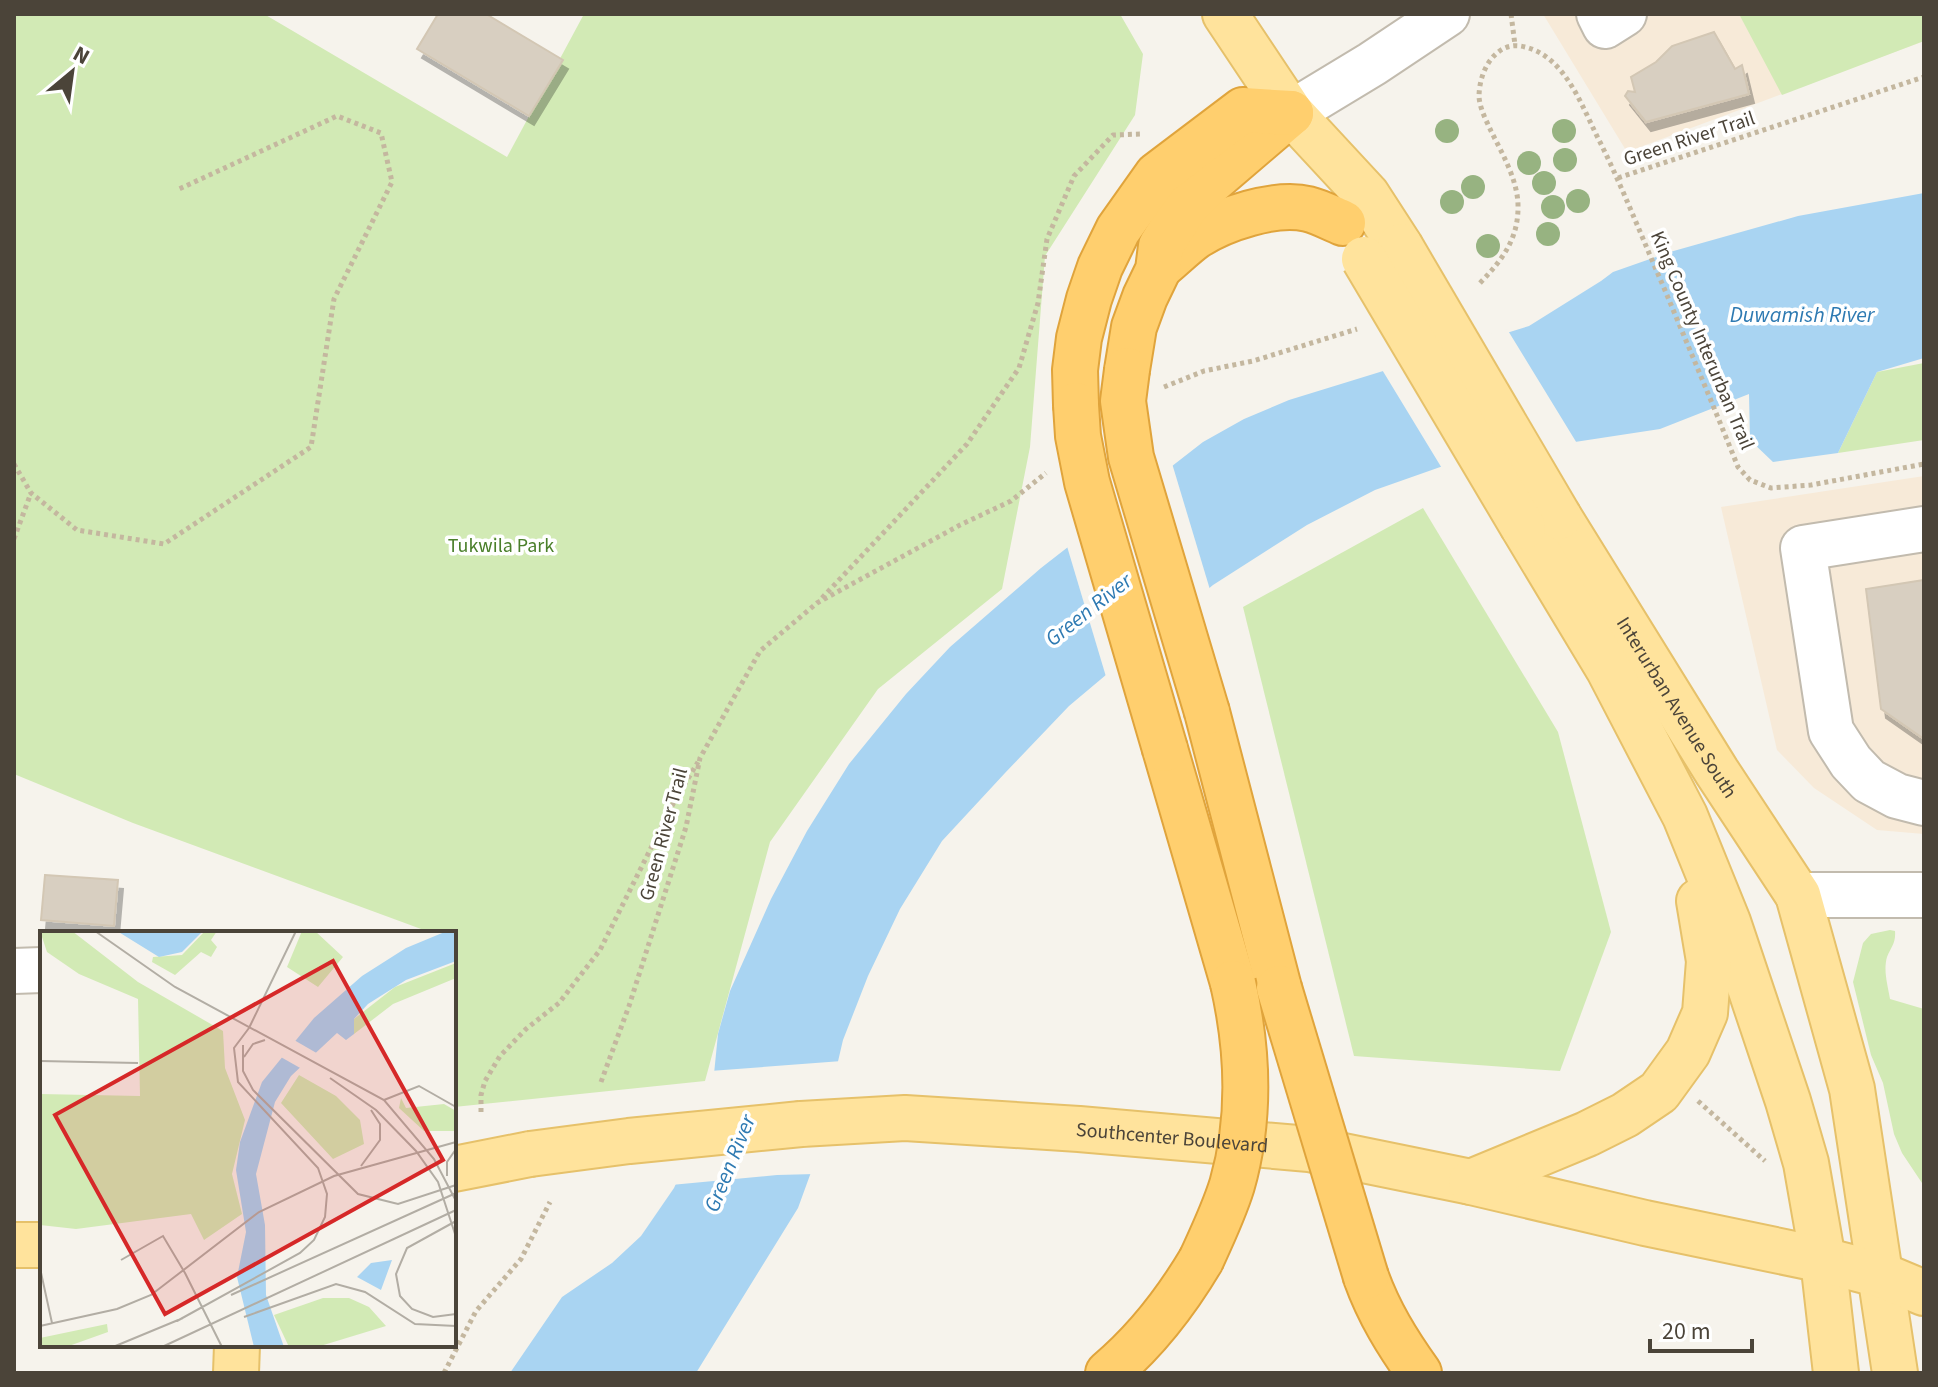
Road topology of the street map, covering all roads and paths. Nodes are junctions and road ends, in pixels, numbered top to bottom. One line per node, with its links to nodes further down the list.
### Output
1 (1225, 14): 8 (main road, Interurban Avenue South)
2 (1447, 14): 8 (street)
3 (1511, 14): 6 (path)
4 (1599, 14): 5 (street)
5 (1624, 14)
6 (1515, 45): 10 (path, Green River Trail); 14 (path)
7 (1924, 77): 10 (path, Green River Trail)
8 (1291, 113): 12 (main road, Interurban Avenue South); 12 (main road, Interurban Avenue South); 13 (highway); 45 (highway, bridge)
9 (1143, 134): 24 (path)
10 (1618, 178): 18 (path, King County Interurban Trail)
11 (177, 190): 20 (path)
12 (1369, 243): 13 (highway); 21 (main road, Interurban Avenue South, bridge)
13 (1158, 270): 16 (highway)
14 (1480, 283)
15 (1357, 329): 16 (path)
16 (1145, 379): 46 (highway, bridge)
17 (14, 464): 20 (path)
18 (1924, 464)
19 (1047, 473): 24 (path, Green River Trail)
20 (31, 493): 23 (path)
21 (1541, 522): 27 (main road, Interurban Avenue South); 28 (main road, Interurban Avenue South)
22 (1924, 529): 26 (street)
23 (14, 539)
24 (817, 603): 25 (path, Green River Trail)
25 (700, 758): 32 (path, Green River Trail); 34 (path)
26 (1924, 803)
27 (1685, 816): 37 (main road); 41 (main road, Interurban Avenue South)
28 (1798, 895): 29 (street); 42 (main road, Interurban Avenue South)
29 (1924, 895)
30 (40, 970): 31 (street)
31 (14, 971)
32 (601, 1082)
33 (1698, 1100): 35 (path)
34 (481, 1112)
35 (1768, 1164)
36 (456, 1169): 37 (main road, Southcenter Boulevard, bridge)
37 (1471, 1182): 41 (main road, Southcenter Boulevard)
38 (550, 1202): 44 (path)
39 (14, 1245): 40 (main road)
40 (40, 1245)
41 (1823, 1260): 42 (main road, Southcenter Boulevard); 47 (main road, Interurban Avenue South)
42 (1881, 1275): 43 (main road, Southcenter Boulevard); 48 (main road, Interurban Avenue South)
43 (1924, 1293)
44 (444, 1373)
45 (1108, 1373)
46 (1419, 1373)
47 (1836, 1373)
48 (1895, 1373)

